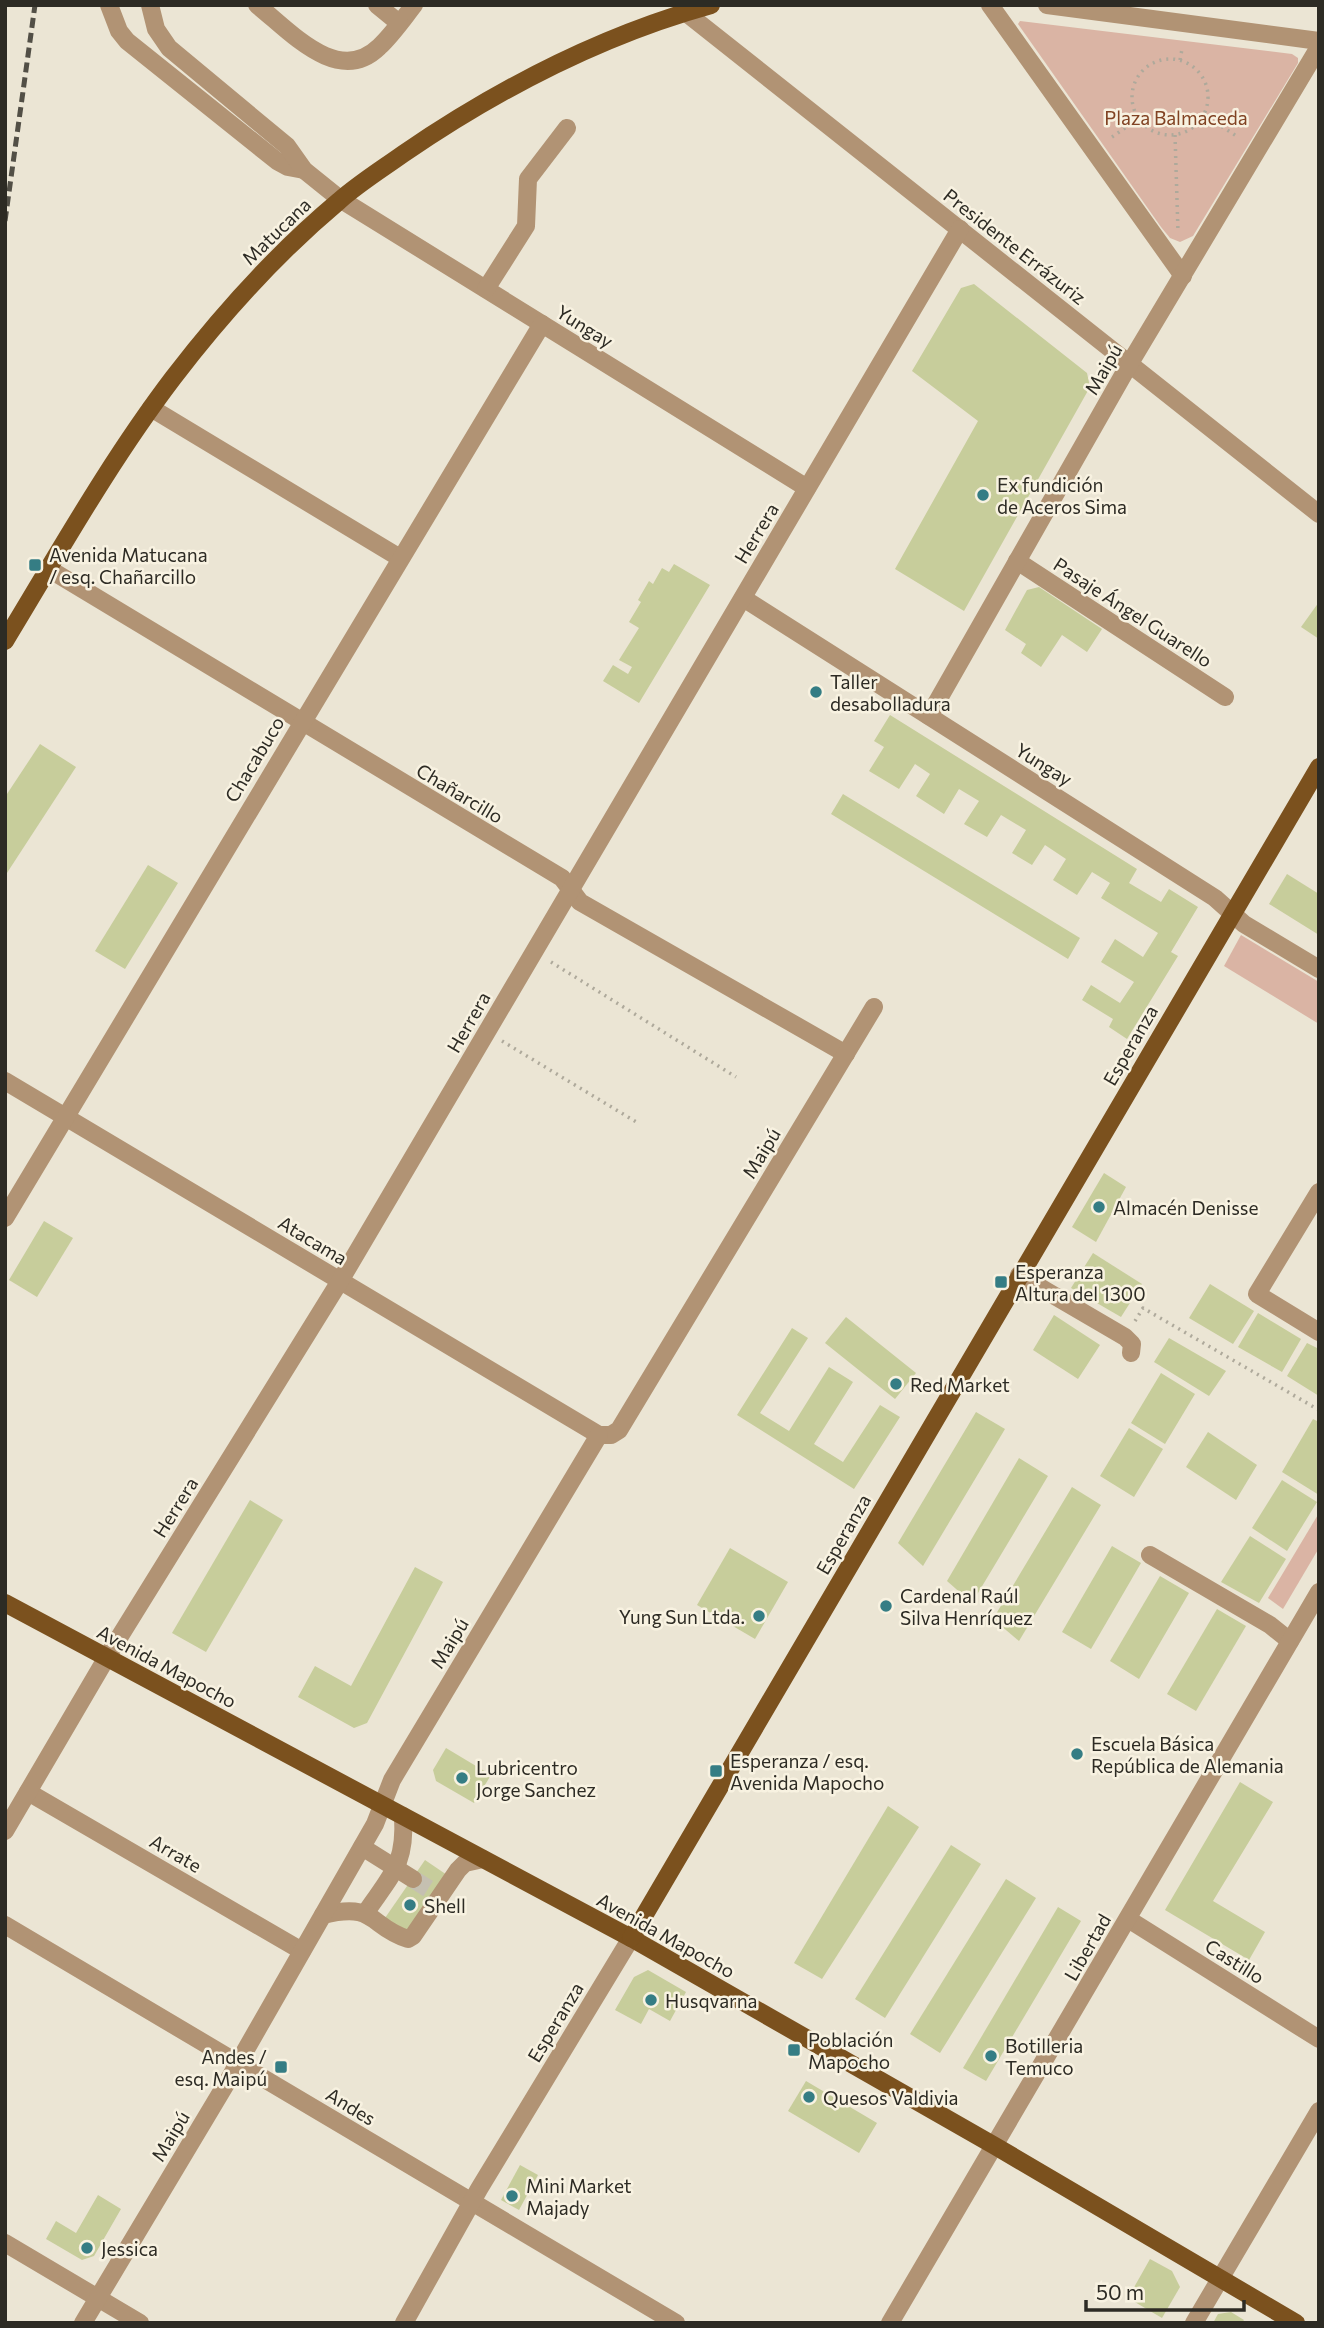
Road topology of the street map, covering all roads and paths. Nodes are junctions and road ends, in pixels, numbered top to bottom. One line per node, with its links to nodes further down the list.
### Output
1 (109, 5): 11 (street)
2 (257, 5): 10 (street)
3 (377, 5): 10 (street)
4 (414, 5): 10 (street)
5 (711, 5): 9 (main road, Matucana)
6 (990, 5): 26 (street)
7 (1046, 5): 12 (street)
8 (150, 9): 11 (street); 22 (street)
9 (685, 12): 23 (main road, Matucana); 24 (street, Presidente Errázuriz)
10 (399, 23)
11 (127, 41): 22 (street)
12 (1319, 41)
13 (1319, 47): 26 (street, Maipú)
14 (1182, 49): 15 (path)
15 (1180, 60): 16 (path); 17 (path)
16 (1203, 115): 19 (path); 20 (path)
17 (1138, 118): 19 (path); 21 (path)
18 (567, 128): 27 (street)
19 (1175, 135): 25 (path)
20 (1238, 136)
21 (1112, 137)
22 (304, 170): 23 (street, Yungay)
23 (340, 199): 27 (street, Yungay); 30 (main road, Matucana)
24 (960, 229): 29 (street, Presidente Errázuriz); 31 (street, Herrera)
25 (1178, 232)
26 (1183, 276): 29 (street, Maipú)
27 (486, 289): 28 (street, Yungay)
28 (542, 324): 31 (street, Yungay); 33 (street, Chacabuco)
29 (1130, 363): 32 (street, Presidente Errázuriz); 34 (street, Maipú)
30 (151, 408): 33 (street); 35 (main road, Matucana)
31 (807, 488): 36 (street, Herrera)
32 (1319, 514)
33 (400, 558): 40 (street, Chacabuco)
34 (1017, 561): 38 (street, Pasaje Ángel Guarello); 39 (street, Maipú)
35 (49, 569): 37 (main road, Matucana); 40 (street, Chañarcillo)
36 (743, 598): 39 (street, Yungay); 42 (street, Herrera)
37 (5, 641)
38 (1224, 697)
39 (929, 716): 43 (street, Yungay)
40 (301, 721): 42 (street, Chañarcillo); 51 (street, Chacabuco)
41 (1319, 767): 43 (main road, Esperanza)
42 (570, 890): 48 (street, Chañarcillo); 56 (street, Herrera)
43 (1232, 913): 45 (street, Yungay); 55 (main road, Esperanza)
44 (562, 968): 49 (path)
45 (1319, 969)
46 (874, 1007): 48 (street, Maipú)
47 (514, 1049): 52 (path)
48 (846, 1054): 60 (street, Maipú)
49 (736, 1077)
50 (5, 1082): 51 (street, Atacama)
51 (65, 1117): 54 (street, Chacabuco); 56 (street, Atacama)
52 (638, 1122)
53 (1319, 1192): 57 (street)
54 (5, 1217)
55 (1019, 1275): 58 (street); 78 (main road, Esperanza)
56 (340, 1281): 60 (street, Atacama); 65 (street, Herrera)
57 (1319, 1332)
58 (1128, 1345): 59 (path)
59 (1319, 1410)
60 (599, 1434): 67 (street, Maipú)
61 (1150, 1555): 64 (street)
62 (1319, 1592): 64 (street, Libertad)
63 (5, 1603): 65 (main road, Avenida Mapocho)
64 (1290, 1641): 76 (street, Libertad)
65 (107, 1657): 66 (street, Herrera); 67 (main road, Avenida Mapocho)
66 (29, 1792): 69 (street, Herrera); 79 (street, Arrate)
67 (382, 1805): 68 (main road, Avenida Mapocho); 70 (street, Maipú)
68 (403, 1816): 71 (main road, Avenida Mapocho); 72 (street)
69 (5, 1831)
70 (362, 1847): 72 (street); 75 (street, Maipú)
71 (483, 1858): 74 (street); 78 (main road, Avenida Mapocho)
72 (396, 1868): 73 (street); 74 (street)
73 (413, 1879)
74 (366, 1912): 75 (street)
75 (323, 1915): 79 (street, Maipú)
76 (1128, 1919): 80 (street, Castillo); 83 (street, Libertad)
77 (5, 1925): 81 (street, Andes)
78 (631, 1938): 83 (main road, Avenida Mapocho); 84 (street, Esperanza)
79 (302, 1951): 81 (street, Maipú)
80 (1319, 2039)
81 (238, 2062): 84 (street, Andes); 87 (street, Maipú)
82 (1319, 2111): 86 (street)
83 (995, 2146): 86 (main road, Avenida Mapocho); 92 (street, Libertad)
84 (471, 2203): 90 (street, Esperanza); 91 (street, Andes)
85 (5, 2243): 87 (street)
86 (1220, 2279): 93 (street); 94 (main road, Avenida Mapocho)
87 (98, 2298): 88 (street, Maipú); 89 (street)
88 (83, 2323)
89 (139, 2323)
90 (404, 2323)
91 (676, 2323)
92 (890, 2323)
93 (1194, 2323)
94 (1296, 2323)

